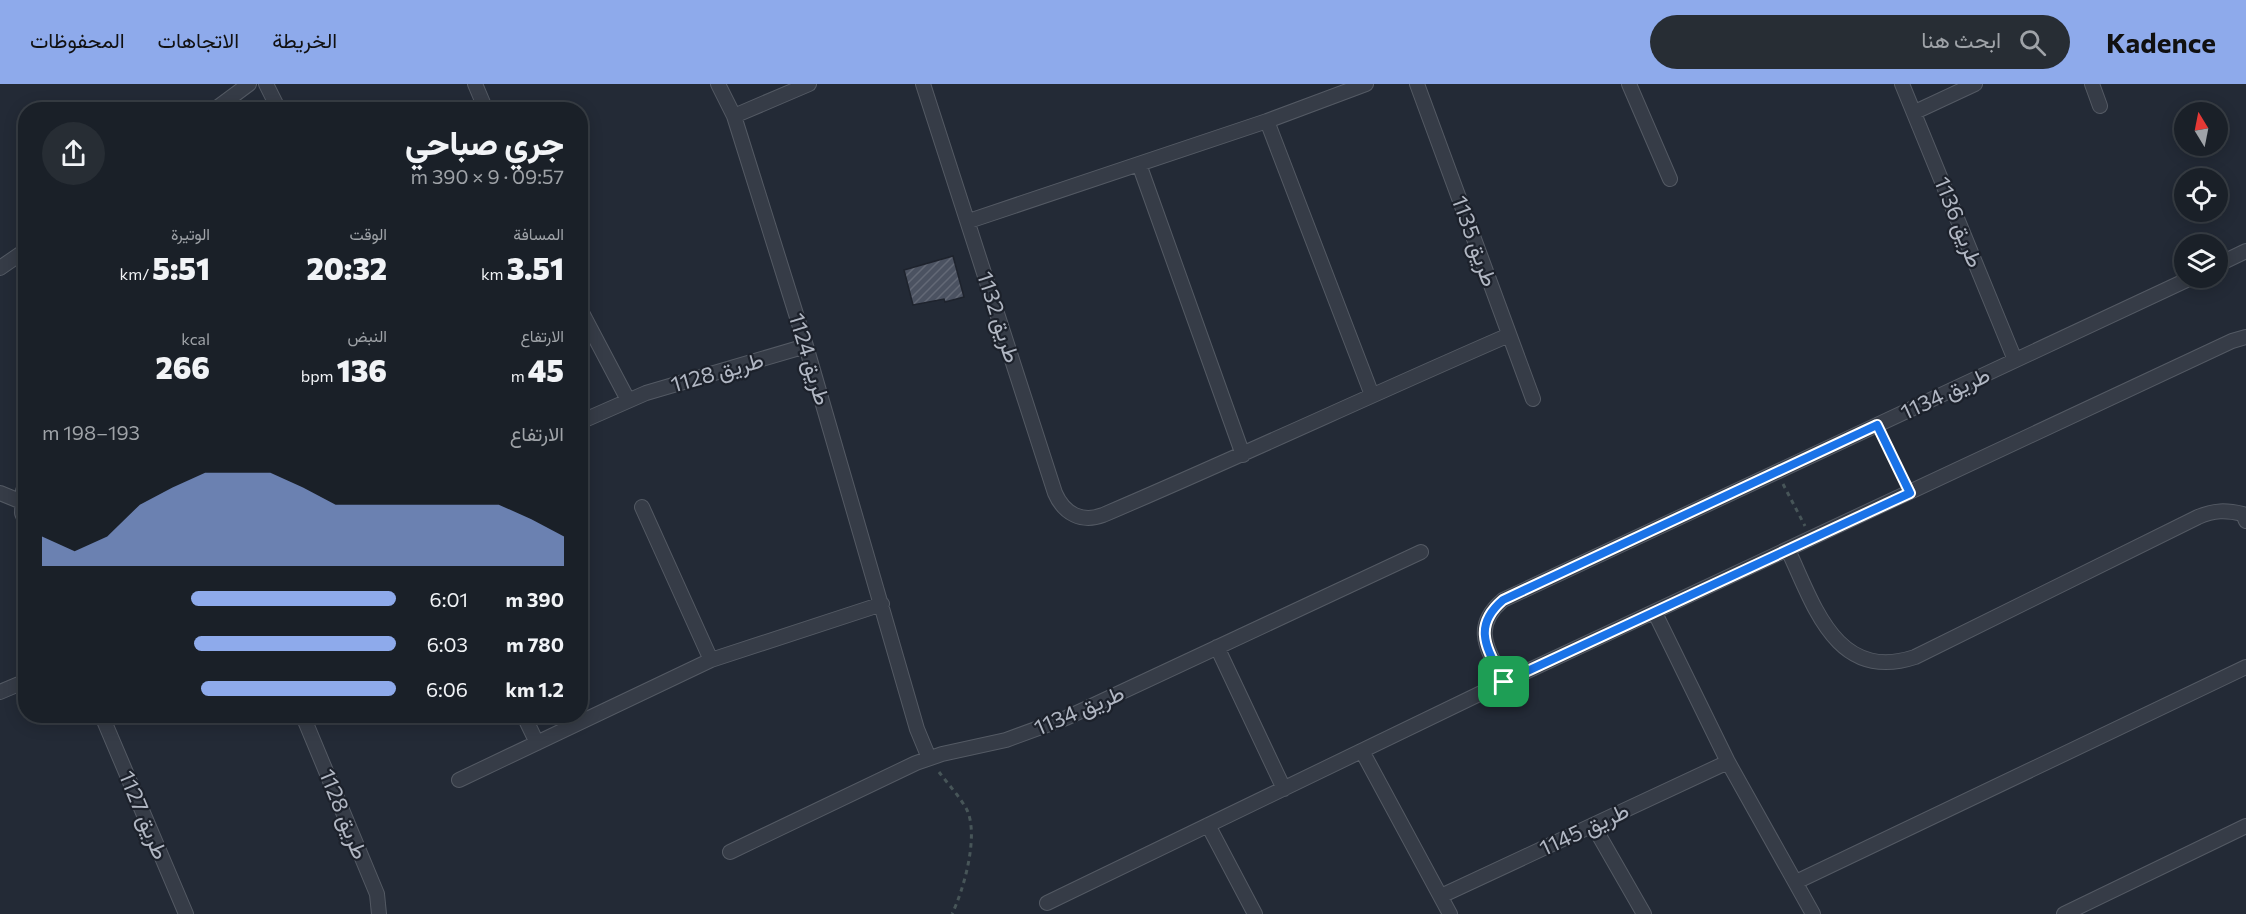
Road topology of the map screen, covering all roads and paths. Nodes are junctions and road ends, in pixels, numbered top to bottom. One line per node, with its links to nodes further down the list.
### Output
1 (249, 84): 13 (street)
2 (266, 84): 14 (street)
3 (475, 84): 15 (street)
4 (718, 84): 18 (street, طريق 1124)
5 (809, 84): 18 (street)
6 (923, 84): 22 (street, طريق 1132)
7 (1366, 84): 19 (street)
8 (1417, 84): 29 (street, طريق 1135)
9 (1629, 84): 21 (street)
10 (1902, 84): 17 (street, طريق 1136)
11 (1975, 84): 17 (street)
12 (2092, 84): 16 (street)
13 (225, 102)
14 (275, 102)
15 (483, 102)
16 (2100, 106)
17 (1915, 112): 32 (street, طريق 1136)
18 (734, 116): 31 (street, طريق 1124)
19 (1267, 121): 20 (street); 33 (street)
20 (1139, 164): 22 (street); 38 (street)
21 (1670, 179)
22 (969, 221): 38 (street, طريق 1132)
23 (2246, 252): 25 (street)
24 (18, 256): 26 (street)
25 (2228, 260)
26 (0, 268)
27 (2174, 286): 32 (street, طريق 1134)
28 (588, 324): 35 (street)
29 (1509, 335): 33 (street); 34 (street, طريق 1135)
30 (2246, 337): 41 (street)
31 (806, 346): 35 (street, طريق 1128); 48 (street, طريق 1124)
32 (2015, 360): 37 (street, طريق 1134)
33 (1372, 395): 38 (street)
34 (1533, 399)
35 (628, 400): 36 (street, طريق 1128)
36 (588, 418)
37 (1877, 425): 39 (street, طريق 1134); 41 (path)
38 (1244, 455)
39 (1776, 471): 45 (path); 53 (street, طريق 1134)
40 (0, 493): 42 (street)
41 (1910, 493): 45 (street)
42 (18, 494)
43 (642, 507): 51 (street)
44 (2246, 521): 46 (street)
45 (1811, 539): 46 (street)
46 (1788, 550): 49 (street)
47 (1421, 552): 50 (street, طريق 1134)
48 (882, 604): 51 (street); 63 (street, طريق 1124)
49 (1655, 613): 53 (street); 64 (street)
50 (1217, 647): 63 (street, طريق 1134); 66 (street)
51 (711, 660): 56 (street)
52 (2246, 667): 71 (street)
53 (1504, 682): 62 (street)
54 (18, 684): 55 (street)
55 (0, 692)
56 (588, 719)
57 (105, 723): 74 (street, طريق 1127)
58 (306, 723): 75 (street, طريق 1128)
59 (527, 723): 61 (street)
60 (579, 723): 61 (street)
61 (537, 743): 65 (street)
62 (1362, 751): 66 (street); 72 (street)
63 (929, 758): 70 (street, طريق 1134); 76 (path)
64 (1728, 762): 68 (street, طريق 1145); 71 (street)
65 (459, 780)
66 (1284, 789): 67 (street)
67 (1208, 825): 73 (street); 77 (street)
68 (1593, 825): 72 (street, طريق 1145); 79 (street)
69 (2246, 826): 81 (street)
70 (730, 852)
71 (1796, 882): 80 (street)
72 (1441, 896): 78 (street)
73 (1047, 903)
74 (186, 914)
75 (379, 914)
76 (952, 914)
77 (1255, 914)
78 (1450, 914)
79 (1644, 914)
80 (1812, 914)
81 (2064, 914)

